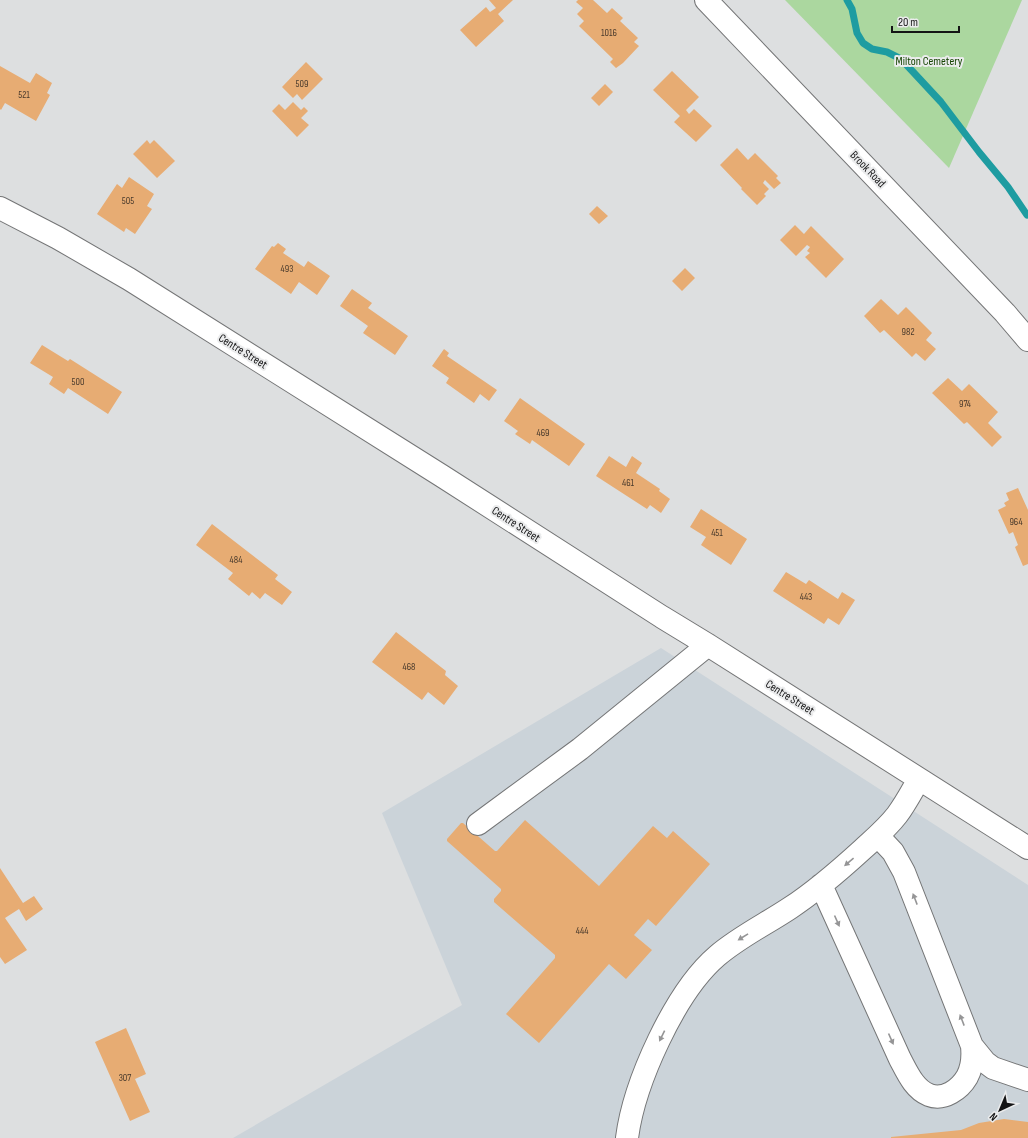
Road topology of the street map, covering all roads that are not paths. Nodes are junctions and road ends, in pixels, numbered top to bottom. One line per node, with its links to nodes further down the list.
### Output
1 (706, 0): 3 (street, Brook Road)
2 (0, 208): 4 (street, Centre Street)
3 (1028, 340)
4 (708, 645): 5 (street, Centre Street); 6 (street)
5 (919, 778): 7 (street); 8 (street, Centre Street)
6 (478, 824)
7 (878, 836): 9 (street, one-way to 9); 10 (street, one-way to 7)
8 (1028, 848)
9 (821, 885): 10 (street, one-way to 10); 12 (street, one-way to 12)
10 (972, 1046): 11 (street)
11 (1028, 1080)
12 (627, 1138)

